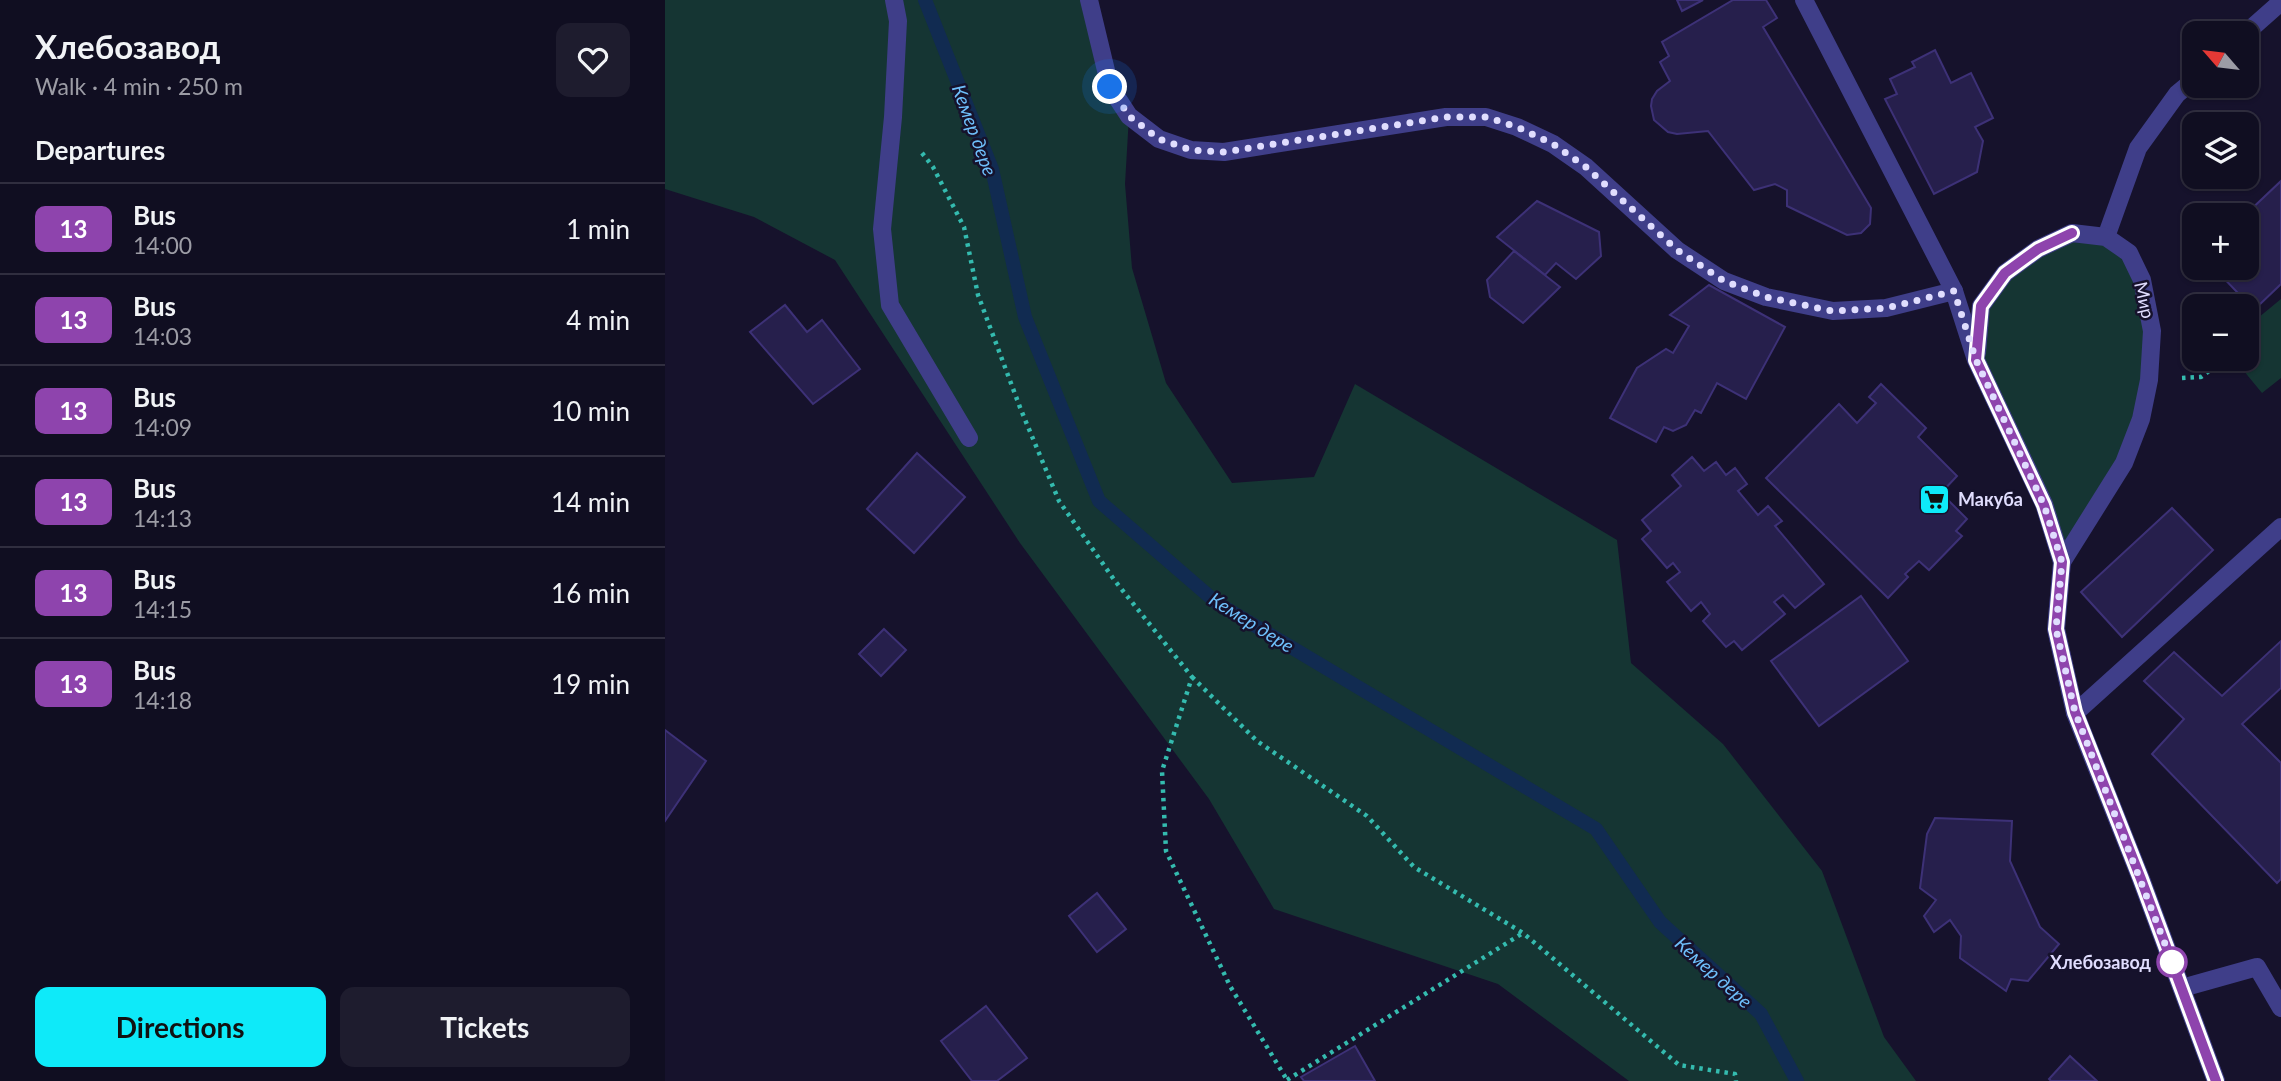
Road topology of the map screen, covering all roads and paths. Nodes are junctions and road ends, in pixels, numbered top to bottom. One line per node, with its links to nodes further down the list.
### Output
1 (894, 0): 7 (street)
2 (1089, 0): 9 (street)
3 (1804, 0): 9 (street, Мир)
4 (2281, 2): 5 (street)
5 (2259, 21)
6 (2182, 90): 8 (street)
7 (893, 117): 13 (street); 16 (path)
8 (2106, 237): 10 (street); 12 (street, Мир)
9 (1954, 291): 10 (street, Мир)
10 (1976, 360): 15 (street, Мир)
11 (2209, 371): 12 (path)
12 (2149, 380): 15 (street, Мир)
13 (969, 439)
14 (2281, 527): 17 (street)
15 (2062, 562): 17 (street, Мир)
16 (1192, 677): 18 (path); 21 (path)
17 (2075, 712): 19 (street, Мир)
18 (1523, 933): 21 (path); 22 (path)
19 (2182, 988): 20 (street); 23 (street, Мир)
20 (2281, 1008)
21 (1287, 1081)
22 (1736, 1081)
23 (2216, 1081)

